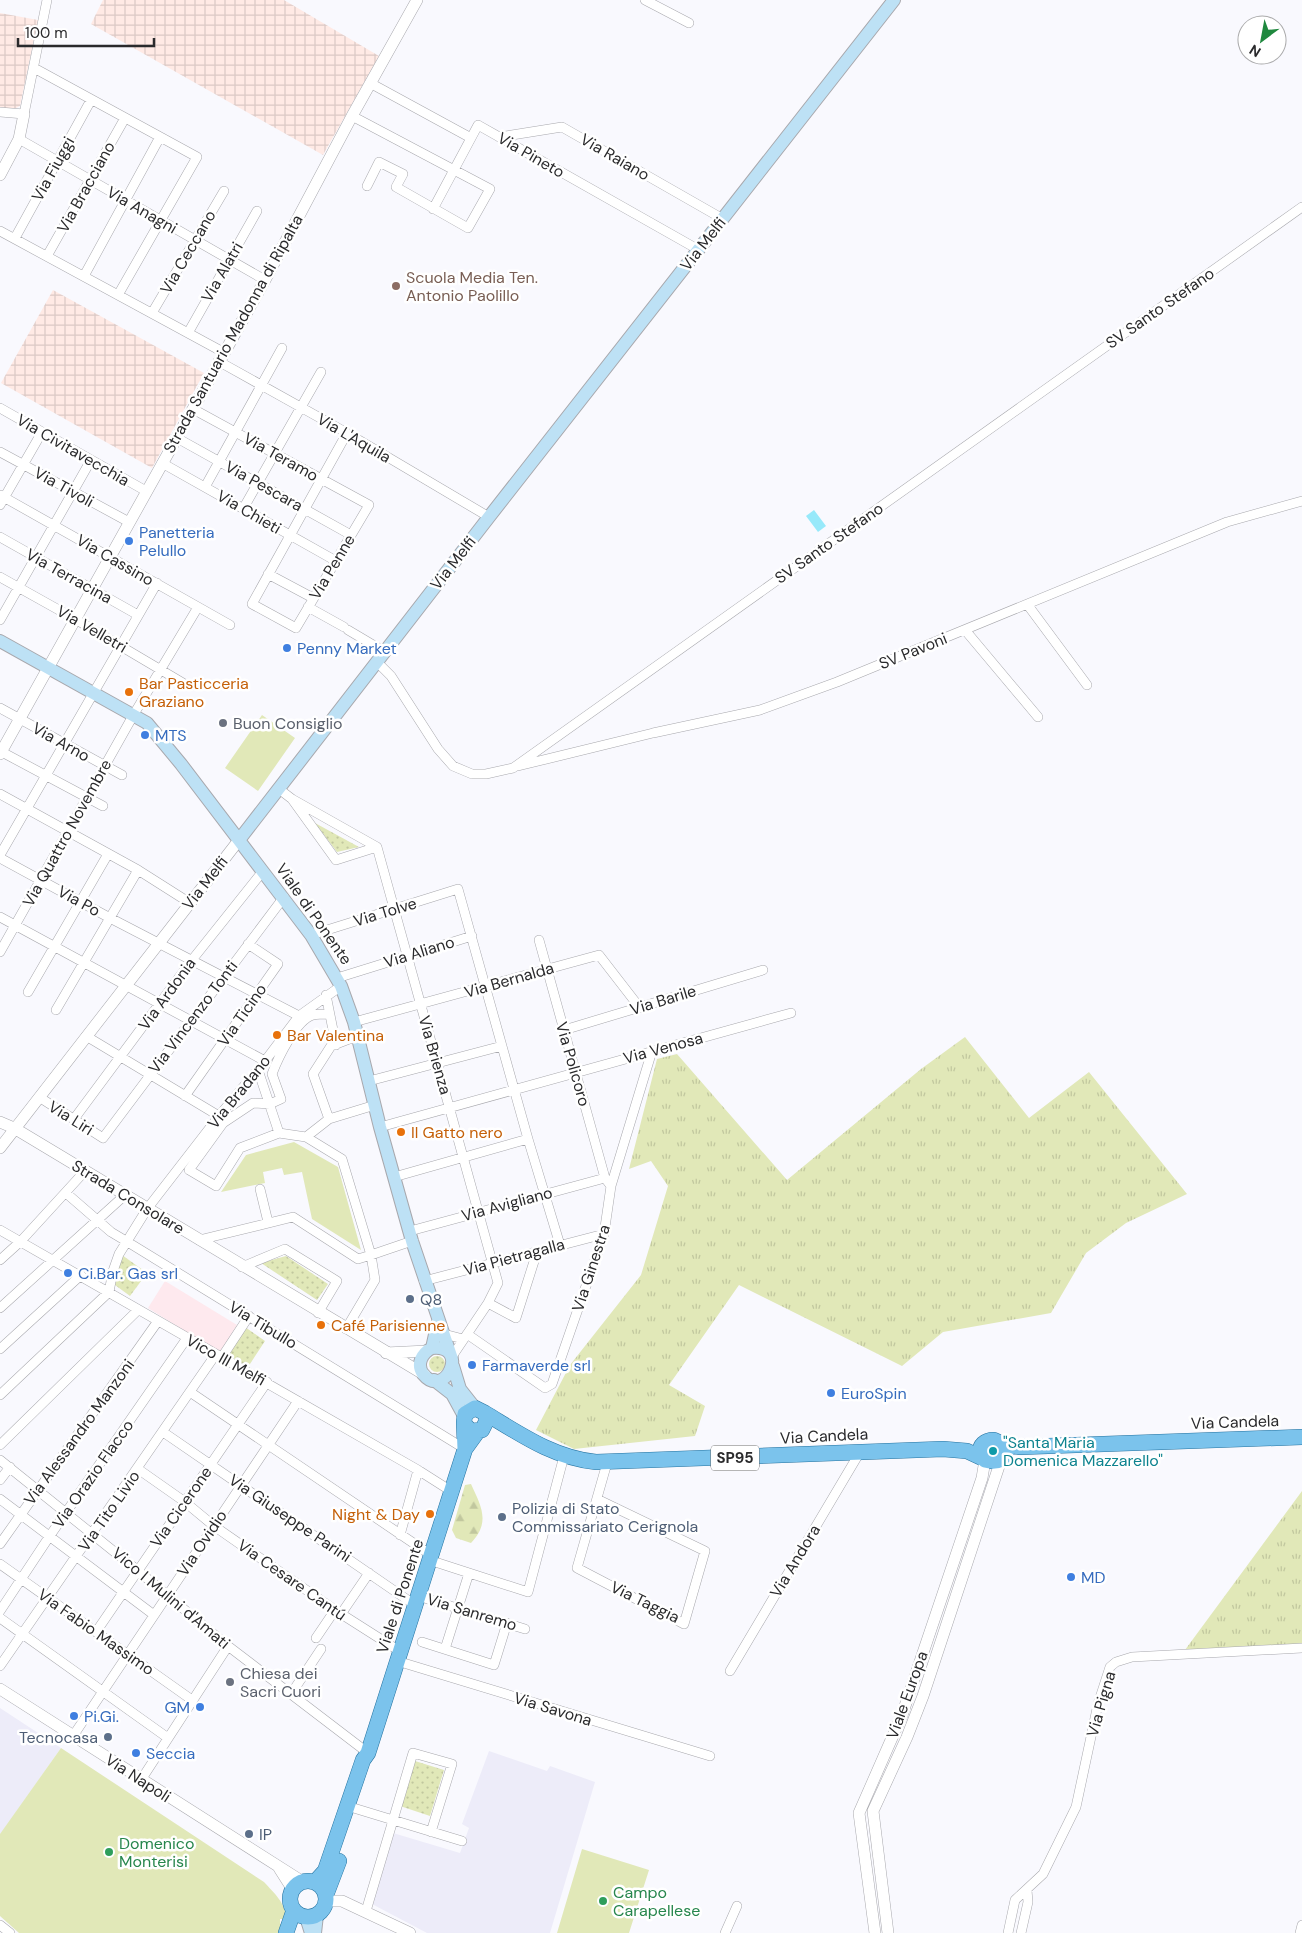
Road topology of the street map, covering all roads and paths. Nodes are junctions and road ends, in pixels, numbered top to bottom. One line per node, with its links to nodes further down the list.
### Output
1 (47, 0): 6 (street)
2 (417, 0): 7 (street, Strada Santuario Madonna di Ripalta)
3 (645, 0): 5 (street)
4 (894, 0): 27 (main road, Via Melfi)
5 (689, 23)
6 (34, 68): 8 (street); 10 (street)
7 (370, 83): 11 (street, Strada Santuario Madonna di Ripalta); 15 (street, Via Pineto)
8 (91, 100): 12 (street); 17 (street, Via Fiuggi)
9 (0, 112): 10 (street)
10 (24, 114): 16 (street)
11 (352, 116): 18 (street); 36 (street, Strada Santuario Madonna di Ripalta)
12 (125, 118): 14 (street); 20 (street, Via Bracciano)
13 (499, 137): 15 (street, Via Pineto); 27 (street, Via Raiano); 32 (street, Via Pineto)
14 (160, 138): 23 (street); 28 (street)
15 (471, 138): 18 (street)
16 (19, 139): 17 (street, Via Anagni); 19 (street)
17 (57, 161): 20 (street, Via Anagni); 30 (street, Via Fiuggi)
18 (453, 170): 25 (street); 25 (street)
19 (0, 174)
20 (90, 180): 23 (street, Via Anagni); 33 (street, Via Bracciano)
21 (367, 186): 25 (street)
22 (224, 191): 31 (street, Via Ceccano)
23 (126, 200): 28 (street, Via Anagni); 35 (street)
24 (1302, 207): 104 (street, SV Santo Stefano)
25 (433, 209)
26 (257, 211): 34 (street, Via Alatri)
27 (723, 219): 32 (main road, Via Melfi)
28 (161, 220): 31 (street, Via Anagni); 37 (street)
29 (0, 230): 30 (street, Via L'Aquila)
30 (15, 238): 33 (street, Via L'Aquila)
31 (195, 240): 34 (street, Via Anagni); 38 (street, Via Ceccano)
32 (698, 250): 67 (main road, Via Melfi)
33 (47, 256): 35 (street, Via L'Aquila)
34 (229, 260): 36 (street, Via Anagni); 39 (street, Via Alatri)
35 (84, 276): 37 (street, Via L'Aquila)
36 (265, 280): 41 (street, Strada Santuario Madonna di Ripalta)
37 (118, 295): 38 (street, Via L'Aquila)
38 (152, 313): 39 (street, Via L'Aquila)
39 (188, 333): 41 (street, Via L'Aquila)
40 (282, 348): 43 (street)
41 (221, 356): 43 (street, Via L'Aquila); 46 (street, Strada Santuario Madonna di Ripalta)
42 (321, 372): 44 (street)
43 (262, 385): 44 (street, Via L'Aquila); 48 (street)
44 (301, 407): 49 (street, Via L'Aquila); 52 (street)
45 (0, 408): 47 (street, Via Civitavecchia)
46 (193, 409): 48 (street, Via Teramo); 50 (street, Strada Santuario Madonna di Ripalta)
47 (42, 432): 53 (street, Via Civitavecchia); 56 (street)
48 (236, 432): 52 (street, Via Teramo); 54 (street)
49 (347, 433): 57 (street); 67 (street, Via L'Aquila)
50 (177, 438): 54 (street, Via Pescara); 55 (street, Strada Santuario Madonna di Ripalta)
51 (0, 452): 56 (street, Via Tivoli)
52 (275, 453): 57 (street, Via Teramo); 58 (street)
53 (91, 460): 60 (street); 61 (street, Via Civitavecchia)
54 (219, 461): 58 (street, Via Pescara); 59 (street)
55 (162, 463): 59 (street, Via Chieti); 61 (street, Strada Santuario Madonna di Ripalta)
56 (23, 464): 60 (street, Via Tivoli); 62 (street)
57 (321, 479): 64 (street, Via Teramo); 66 (street)
58 (258, 483): 65 (street); 66 (street, Via Pescara)
59 (205, 487): 65 (street, Via Chieti)
60 (73, 491): 68 (street, Via Tivoli); 69 (street)
61 (146, 491): 68 (street, Strada Santuario Madonna di Ripalta)
62 (2, 499): 69 (street, Via Cassino)
63 (1302, 501): 82 (street, SV Pavoni)
64 (369, 505): 71 (street, Via Penne)
65 (243, 509): 70 (street, Via Chieti)
66 (305, 509): 70 (street); 71 (street, Via Pescara)
67 (489, 517): 91 (main road, Via Melfi)
68 (128, 522): 73 (street, Strada Santuario Madonna di Ripalta)
69 (54, 525): 73 (street, Via Cassino); 74 (street)
70 (290, 535): 75 (street, Via Chieti); 76 (street)
71 (351, 535): 75 (street, Via Penne)
72 (0, 538): 74 (street, Via Terracina)
73 (110, 556): 78 (street, Via Cassino); 80 (street, Strada Santuario Madonna di Ripalta)
74 (36, 557): 79 (street); 80 (street, Via Terracina)
75 (336, 561): 81 (street, Via Penne)
76 (268, 574): 81 (street, SV Santo Stefano); 81 (street, Via Penne)
77 (0, 577): 79 (street, Via Velletri)
78 (157, 583): 83 (street, Via Cassino); 84 (street)
79 (19, 588): 85 (street, Via Velletri); 86 (street)
80 (92, 589): 84 (street, Via Terracina); 85 (street, Strada Santuario Madonna di Ripalta)
81 (311, 603): 91 (street, SV Santo Stefano)
82 (1027, 604): 88 (street, SV Pavoni); 95 (street)
83 (198, 607): 87 (street, Via Cassino); 93 (street, Via Quattro Novembre)
84 (138, 615): 90 (street)
85 (75, 619): 90 (street, Via Velletri); 92 (street, Strada Santuario Madonna di Ripalta)
86 (0, 620)
87 (230, 625)
88 (965, 630): 99 (street); 104 (street, SV Pavoni)
89 (0, 641): 92 (main road, Viale di Ponente)
90 (120, 646): 93 (street, Via Velletri); 96 (street)
91 (381, 657): 104 (street, SV Santo Stefano); 107 (main road, Via Melfi)
92 (48, 667): 96 (main road, Viale di Ponente); 100 (street, Strada Santuario Madonna di Ripalta)
93 (161, 670): 94 (street, Via Velletri); 98 (street, Via Quattro Novembre)
94 (183, 683)
95 (1087, 685)
96 (93, 692): 98 (main road, Viale di Ponente); 101 (street)
97 (0, 708): 100 (street, Via Arno)
98 (134, 714): 103 (street, Via Quattro Novembre); 114 (main road, Viale di Ponente)
99 (1038, 717)
100 (20, 719): 101 (street, Via Arno); 102 (street, Strada Santuario Madonna di Ripalta)
101 (64, 742): 103 (street, Via Arno); 105 (street)
102 (0, 752): 105 (street)
103 (105, 766): 106 (street, Via Arno); 109 (street, Via Quattro Novembre)
104 (513, 768)
105 (45, 775): 109 (street); 112 (street)
106 (122, 776)
107 (279, 789): 110 (street); 114 (main road, Via Melfi)
108 (0, 794): 112 (street)
109 (87, 798): 111 (street); 113 (street, Via Quattro Novembre)
110 (292, 799): 115 (street); 115 (street)
111 (103, 806)
112 (27, 808): 113 (street); 117 (street)
113 (68, 831): 116 (street); 120 (street, Via Quattro Novembre)
114 (239, 840): 119 (main road, Viale di Ponente); 123 (street, Via Melfi)
115 (377, 847): 124 (street, Via Brienza)
116 (108, 854): 118 (street); 122 (street)
117 (0, 856): 120 (street, Via Po)
118 (138, 870): 123 (street); 126 (street)
119 (263, 871): 121 (main road, Viale di Ponente); 136 (street, Via Ardonia)
120 (41, 880): 122 (street, Via Po); 127 (street, Via Quattro Novembre)
121 (284, 898): 128 (main road, Viale di Ponente); 132 (street, Via Vincenzo Tonti)
122 (80, 901): 126 (street, Via Po); 133 (street)
123 (190, 903): 131 (street, Via Melfi)
124 (394, 908): 128 (street, Via Tolve); 129 (street, Via Tolve); 135 (street, Via Brienza)
125 (0, 917): 127 (street)
126 (110, 918): 131 (street, Via Po); 137 (street)
127 (15, 925): 133 (street); 134 (street, Via Quattro Novembre)
128 (311, 935): 141 (main road, Viale di Ponente)
129 (472, 936): 135 (street, Via Aliano); 143 (street)
130 (538, 940): 138 (street, Via Policoro)
131 (158, 944): 136 (street, Via Po); 142 (street, Via Melfi)
132 (248, 944): 140 (street, Via Vincenzo Tonti); 145 (street, Via Ticino)
133 (54, 946): 137 (street); 144 (street)
134 (0, 952)
135 (407, 955): 141 (street, Via Aliano); 148 (street, Via Brienza)
136 (192, 960): 140 (street, Via Po); 147 (street, Via Ardonia)
137 (84, 962): 142 (street); 150 (street)
138 (547, 970): 143 (street, Via Bernalda); 149 (street, Via Bernalda); 156 (street, Via Policoro)
139 (763, 970): 149 (street, Via Barile)
140 (224, 977): 145 (street, Via Po); 154 (street, Via Vincenzo Tonti)
141 (339, 982): 146 (street, Via Bradano); 155 (main road, Viale di Ponente)
142 (127, 985): 147 (street); 157 (street, Via Melfi)
143 (485, 987): 148 (street, Via Bernalda); 161 (street)
144 (28, 992)
145 (257, 994): 153 (street, Via Po); 159 (street, Via Ticino)
146 (326, 995): 151 (street); 153 (street, Via Bradano)
147 (160, 1003): 154 (street); 163 (street, Via Ardonia)
148 (421, 1005): 155 (street, Via Bernalda); 165 (street, Via Brienza)
149 (640, 1008): 156 (street, Via Barile)
150 (56, 1010)
151 (329, 1014): 160 (street); 173 (street)
152 (791, 1014): 162 (street, Via Venosa)
153 (299, 1016): 164 (street, Via Bradano)
154 (191, 1020): 159 (street); 168 (street, Via Vincenzo Tonti)
155 (354, 1022): 158 (main road, Viale di Ponente)
156 (564, 1030): 167 (street, Via Policoro)
157 (86, 1036): 163 (street); 172 (street, Via Melfi)
158 (358, 1036): 160 (street); 169 (main road, Viale di Ponente)
159 (225, 1039): 164 (street); 171 (street, Via Ticino)
160 (336, 1045): 178 (street)
161 (502, 1046): 165 (street); 170 (street)
162 (652, 1051): 167 (street, Via Venosa); 192 (street, Via Ginestra)
163 (121, 1057): 168 (street); 177 (street, Via Ardonia)
164 (265, 1061): 166 (street, Via Bradano)
165 (437, 1062): 169 (street); 175 (street, Via Brienza)
166 (258, 1070): 173 (street); 176 (street, Via Bradano)
167 (576, 1072): 170 (street, Via Venosa); 191 (street, Via Policoro)
168 (150, 1075): 171 (street); 184 (street, Via Vincenzo Tonti)
169 (369, 1081): 174 (main road, Viale di Ponente)
170 (515, 1090): 175 (street, Via Venosa); 185 (street)
171 (185, 1096): 176 (street)
172 (39, 1098): 177 (street, Via Liri); 181 (street, Via Melfi)
173 (270, 1104): 182 (street); 188 (street)
174 (375, 1105): 178 (street); 180 (main road, Viale di Ponente)
175 (450, 1108): 180 (street); 187 (street, Via Brienza)
176 (219, 1116): 188 (street, Via Bradano)
177 (74, 1119): 184 (street, Via Liri)
178 (328, 1119): 183 (street)
179 (0, 1122): 181 (street, Strada Consolare)
180 (380, 1127): 190 (main road, Viale di Ponente)
181 (14, 1128): 186 (street, Via Melfi); 189 (street, Strada Consolare)
182 (278, 1133): 183 (street); 188 (street)
183 (306, 1137): 209 (street)
184 (103, 1138)
185 (528, 1139): 187 (street); 195 (street)
186 (0, 1148)
187 (464, 1157): 190 (street); 198 (street, Via Brienza)
188 (192, 1158): 197 (street, Via Bradano)
189 (85, 1171): 194 (street); 196 (street, Strada Consolare)
190 (394, 1177): 203 (main road, Viale di Ponente)
191 (605, 1178): 192 (street, Via Policoro); 195 (street, Via Avigliano)
192 (611, 1186): 202 (street, Via Ginestra)
193 (260, 1189): 200 (street)
194 (66, 1193): 199 (street, Via Tibullo); 205 (street)
195 (545, 1194): 198 (street, Via Avigliano); 207 (street)
196 (125, 1195): 197 (street, Strada Consolare); 199 (street)
197 (147, 1209): 204 (street, Strada Consolare); 206 (street, Via Bradano)
198 (479, 1212): 203 (street, Via Avigliano); 212 (street, Via Brienza)
199 (98, 1221): 206 (street, Via Tibullo); 211 (street)
200 (268, 1222): 204 (street); 209 (street)
201 (0, 1230): 205 (street, Vico III Melfi)
202 (604, 1234): 207 (street, Via Pietragalla); 226 (street, Via Ginestra)
203 (411, 1236): 209 (street, Via Avigliano); 215 (main road, Viale di Ponente)
204 (199, 1240): 213 (street, Strada Consolare)
205 (21, 1241): 210 (street); 211 (street, Vico III Melfi)
206 (126, 1242): 216 (street, Via Bradano); 221 (street, Via Tibullo)
207 (560, 1246): 208 (street, Via Pietragalla)
208 (537, 1252): 212 (street, Via Pietragalla); 217 (street)
209 (371, 1255): 224 (street)
210 (0, 1260)
211 (54, 1260): 214 (street, Vico III Melfi); 218 (street)
212 (494, 1263): 215 (street, Via Pietragalla); 217 (street, Via Brienza)
213 (242, 1266): 220 (street, Strada Consolare); 220 (street)
214 (81, 1275): 216 (street, Vico III Melfi); 228 (street)
215 (424, 1281): 222 (main road, Viale di Ponente)
216 (109, 1292): 219 (street, Vico III Melfi); 236 (street)
217 (488, 1303): 226 (street, Via Brienza)
218 (0, 1308)
219 (138, 1310): 223 (street, Vico III Melfi); 242 (street)
220 (318, 1313): 224 (street, Strada Consolare)
221 (249, 1316): 231 (street, Via Tito Livio); 244 (street, Via Tibullo)
222 (439, 1319): 225 (main road, Viale di Ponente); 229 (main road)
223 (158, 1321): 227 (street, Vico III Melfi); 257 (street, Via Alessandro Manzoni)
224 (346, 1330): 230 (street, Strada Consolare)
225 (444, 1334): 226 (street); 232 (main road, Viale di Ponente)
226 (465, 1337): 232 (street, Via Brienza)
227 (187, 1338): 231 (street, Vico III Melfi); 262 (street, Via Orazio Flacco)
228 (0, 1349)
229 (429, 1350): 230 (street); 232 (main road); 233 (main road)
230 (386, 1353): 233 (street, Strada Consolare)
231 (219, 1356): 234 (street, Vico III Melfi); 235 (street, Via Tito Livio)
232 (452, 1360): 233 (main road); 238 (main road, Viale di Ponente)
233 (429, 1378): 238 (main road)
234 (267, 1382): 237 (street, Vico III Melfi); 239 (street, Via Cicerone)
235 (190, 1392): 239 (street); 240 (street, Via Tito Livio)
236 (0, 1395)
237 (298, 1401): 243 (street, Via Ovidio); 254 (street, Vico III Melfi)
238 (475, 1420): 244 (main road, Viale di Ponente); 248 (main road, Via Candela / SP95)
239 (238, 1424): 243 (street); 251 (street, Via Cicerone)
240 (163, 1432): 251 (street, Via Giuseppe Parini); 253 (street, Via Tito Livio)
241 (1302, 1437): 246 (main road, Via Candela / SP95)
242 (0, 1445)
243 (269, 1445): 256 (street, Via Ovidio); 266 (street)
244 (465, 1449): 258 (main road, Viale di Ponente)
245 (860, 1452): 247 (main road, Via Candela / SP95); 250 (main road, Via Candela / SP95); 298 (street, Via Andora)
246 (1008, 1452): 247 (main road, Via Candela / SP95); 247 (main road, Via Candela / SP95); 328 (street, Viale Europa)
247 (979, 1454): 327 (street, Viale Europa)
248 (564, 1456): 250 (main road, Via Candela / SP95); 274 (street)
249 (0, 1460): 252 (street, Vico I Mulini d'Amati)
250 (607, 1463): 259 (street, Via Taggia)
251 (211, 1465): 256 (street, Via Giuseppe Parini); 261 (street, Via Cicerone)
252 (10, 1468): 255 (street); 257 (street, Vico I Mulini d'Amati)
253 (138, 1469): 261 (street, Via Cesare Cantú); 265 (street, Via Tito Livio)
254 (418, 1470): 258 (street, Vico III Melfi); 266 (street)
255 (0, 1480)
256 (241, 1485): 264 (street, Via Ovidio); 273 (street, Via Giuseppe Parini)
257 (38, 1490): 262 (street, Vico I Mulini d'Amati); 263 (street, Via Alessandro Manzoni)
258 (451, 1490): 270 (main road, Viale di Ponente)
259 (597, 1499): 259 (street, Via Taggia)
260 (0, 1500): 263 (street)
261 (185, 1502): 264 (street, Via Cesare Cantú); 272 (street, Via Cicerone)
262 (66, 1513): 265 (street, Vico I Mulini d'Amati); 267 (street, Via Orazio Flacco)
263 (20, 1514): 267 (street); 268 (street, Via Alessandro Manzoni)
264 (214, 1526): 277 (street, Via Ovidio); 282 (street, Via Cesare Cantú)
265 (93, 1534): 269 (street, Via Tito Livio); 272 (street, Vico I Mulini d'Amati)
266 (400, 1535): 270 (street)
267 (49, 1536): 269 (street); 275 (street, Via Orazio Flacco)
268 (0, 1544)
269 (77, 1557): 276 (street); 278 (street, Via Tito Livio)
270 (430, 1558): 274 (street); 279 (main road, Viale di Ponente)
271 (0, 1564): 275 (street, Via Fabio Massimo)
272 (137, 1570): 276 (street, Via Cicerone); 277 (street, Vico I Mulini d'Amati)
273 (369, 1573): 279 (street, Via Giuseppe Parini); 282 (street)
274 (468, 1573): 280 (street)
275 (22, 1580): 278 (street, Via Fabio Massimo); 281 (street, Via Orazio Flacco)
276 (124, 1592): 283 (street); 287 (street, Via Cicerone)
277 (168, 1596): 283 (street, Via Ovidio); 291 (street, Vico I Mulini d'Amati)
278 (48, 1598): 287 (street, Via Fabio Massimo); 288 (street, Via Tito Livio)
279 (417, 1600): 280 (street, Via Sanremo); 296 (main road, Viale di Ponente)
280 (458, 1607): 285 (street, Via Sanremo); 294 (street)
281 (0, 1611)
282 (338, 1612): 289 (street); 296 (street, Via Cesare Cantú)
283 (154, 1615): 295 (street, Via Ovidio)
284 (0, 1618): 288 (street)
285 (508, 1623): 286 (street, Via Sanremo); 294 (street)
286 (526, 1629)
287 (96, 1632): 295 (street, Via Fabio Massimo)
288 (23, 1635): 297 (street, Via Tito Livio); 300 (street)
289 (316, 1638)
290 (422, 1642): 294 (street)
291 (228, 1646): 301 (street, Vico I Mulini d'Amati); 302 (street)
292 (1302, 1648): 313 (street, Via Pigna)
293 (321, 1649): 301 (street)
294 (445, 1649)
295 (127, 1654): 300 (street, Via Ovidio); 302 (street, Via Fabio Massimo)
296 (399, 1657): 305 (main road, Viale di Ponente); 306 (street, Via Savona)
297 (0, 1666)
298 (730, 1671)
299 (0, 1689): 303 (street, Via Napoli)
300 (102, 1691): 303 (street, Via Ovidio); 304 (street)
301 (291, 1694): 305 (street, Vico I Mulini d'Amati)
302 (192, 1700): 304 (street)
303 (73, 1736): 307 (street, Via Napoli)
304 (168, 1738): 307 (street)
305 (368, 1753): 308 (main road, Viale di Ponente)
306 (710, 1756)
307 (142, 1780): 312 (street, Via Napoli)
308 (350, 1807): 309 (street); 312 (main road, Viale di Ponente); 314 (main road, Viale di Ponente)
309 (393, 1820): 310 (street); 310 (street); 316 (street)
310 (431, 1832): 311 (street)
311 (462, 1841)
312 (304, 1885): 314 (main road); 317 (main road, Viale di Ponente)
313 (1027, 1890): 329 (street); 330 (street)
314 (326, 1898): 316 (street); 317 (main road, Viale di Ponente)
315 (737, 1906): 326 (street)
316 (366, 1911): 325 (street)
317 (306, 1914): 321 (main road, Viale di Ponente); 322 (main road, Viale di Ponente); 323 (main road); 324 (main road)
318 (0, 1925): 320 (street)
319 (1302, 1925): 331 (street)
320 (10, 1933)
321 (286, 1933)
322 (291, 1933)
323 (311, 1933)
324 (315, 1933)
325 (410, 1933)
326 (725, 1933)
327 (875, 1933)
328 (888, 1933)
329 (1008, 1933)
330 (1020, 1933)
331 (1300, 1933)

